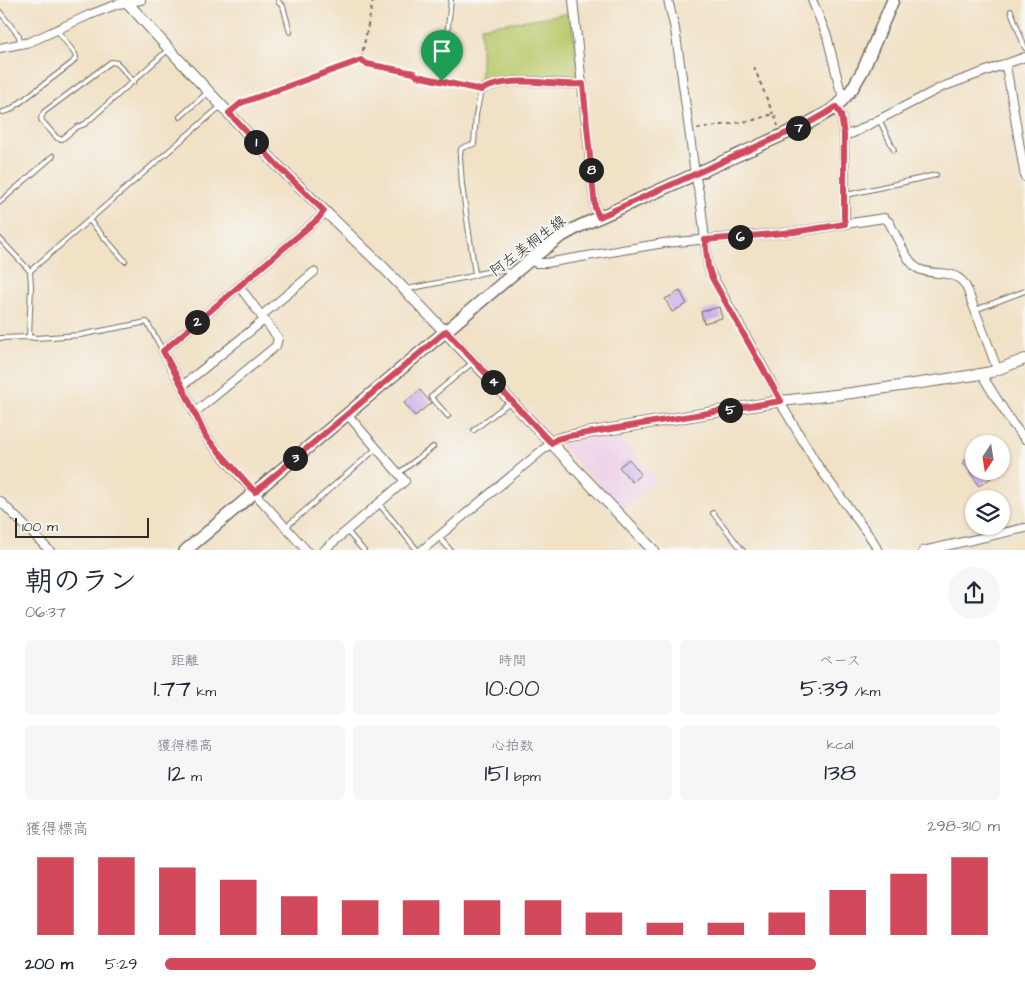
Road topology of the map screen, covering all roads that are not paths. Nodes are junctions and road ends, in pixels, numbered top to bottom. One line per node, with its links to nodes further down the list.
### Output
1 (141, 0): 8 (street)
2 (278, 0): 12 (lane)
3 (451, 0): 20 (lane)
4 (573, 0): 22 (street)
5 (668, 0): 34 (street)
6 (812, 0): 25 (street)
7 (893, 0): 25 (main road, 阿左美桐生線)
8 (127, 1): 11 (street); 16 (street)
9 (1011, 11): 15 (lane)
10 (0, 12): 13 (lane)
11 (57, 30): 13 (street); 28 (lane)
12 (290, 32)
13 (20, 45): 14 (street)
14 (0, 48)
15 (1025, 48)
16 (169, 50): 21 (lane); 24 (street)
17 (1025, 57): 18 (street)
18 (1004, 64): 30 (street); 36 (street)
19 (417, 76): 20 (lane)
20 (442, 81): 23 (lane)
21 (134, 82): 21 (lane)
22 (583, 84): 23 (street); 40 (street)
23 (481, 90): 51 (lane)
24 (209, 92): 27 (street); 29 (lane)
25 (845, 98): 26 (main road, 阿左美桐生線)
26 (836, 107): 31 (street); 34 (main road, 阿左美桐生線)
27 (225, 110): 39 (street); 41 (lane)
28 (3, 112)
29 (180, 118)
30 (879, 119): 31 (street); 32 (lane)
31 (844, 135): 37 (street)
32 (894, 150)
33 (53, 156): 38 (lane)
34 (695, 174): 40 (main road, 阿左美桐生線); 44 (street)
35 (936, 175): 37 (lane)
36 (1025, 176)
37 (844, 194): 42 (street)
38 (0, 202)
39 (324, 211): 53 (street); 54 (street)
40 (599, 217): 47 (main road, 阿左美桐生線)
41 (89, 220): 48 (lane); 49 (lane)
42 (845, 224): 44 (street); 56 (street)
43 (0, 239): 45 (lane)
44 (705, 240): 47 (street); 68 (street)
45 (5, 244): 46 (lane); 49 (lane)
46 (0, 248)
47 (530, 260): 52 (main road, 阿左美桐生線)
48 (125, 261)
49 (30, 271): 59 (lane)
50 (314, 272): 57 (street)
51 (475, 274): 52 (lane); 54 (lane)
52 (514, 274): 58 (main road, 阿左美桐生線)
53 (239, 286): 57 (street); 61 (street)
54 (407, 291): 58 (street)
55 (1025, 292): 56 (lane)
56 (975, 310): 64 (street)
57 (263, 318): 66 (street); 69 (street)
58 (446, 331): 63 (street); 70 (main road, 阿左美桐生線)
59 (29, 337): 60 (lane); 61 (lane)
60 (0, 338)
61 (163, 351): 66 (street)
62 (1025, 359): 64 (street)
63 (474, 362): 67 (street); 71 (lane)
64 (997, 369): 65 (street)
65 (983, 374): 68 (street); 73 (street)
66 (182, 386): 69 (street)
67 (512, 400): 72 (lane); 74 (street)
68 (781, 401): 74 (street); 95 (street)
69 (194, 413): 78 (street)
70 (347, 414): 76 (street); 78 (main road, 阿左美桐生線)
71 (448, 416)
72 (474, 430)
73 (1025, 439)
74 (551, 443): 85 (street); 93 (street)
75 (433, 447): 77 (lane)
76 (377, 448): 77 (street); 82 (lane)
77 (399, 473): 80 (street)
78 (255, 492): 82 (street); 87 (main road, 阿左美桐生線)
79 (0, 501): 86 (street)
80 (378, 504): 84 (street); 91 (lane)
81 (713, 514): 94 (lane)
82 (286, 527): 88 (street)
83 (1025, 528): 96 (street)
84 (348, 530): 89 (street); 90 (lane)
85 (438, 536): 91 (street); 92 (lane)
86 (47, 549)
87 (185, 550)
88 (307, 550)
89 (324, 550)
90 (364, 550)
91 (420, 550)
92 (451, 550)
93 (654, 550)
94 (743, 550)
95 (878, 550)
96 (923, 550)

